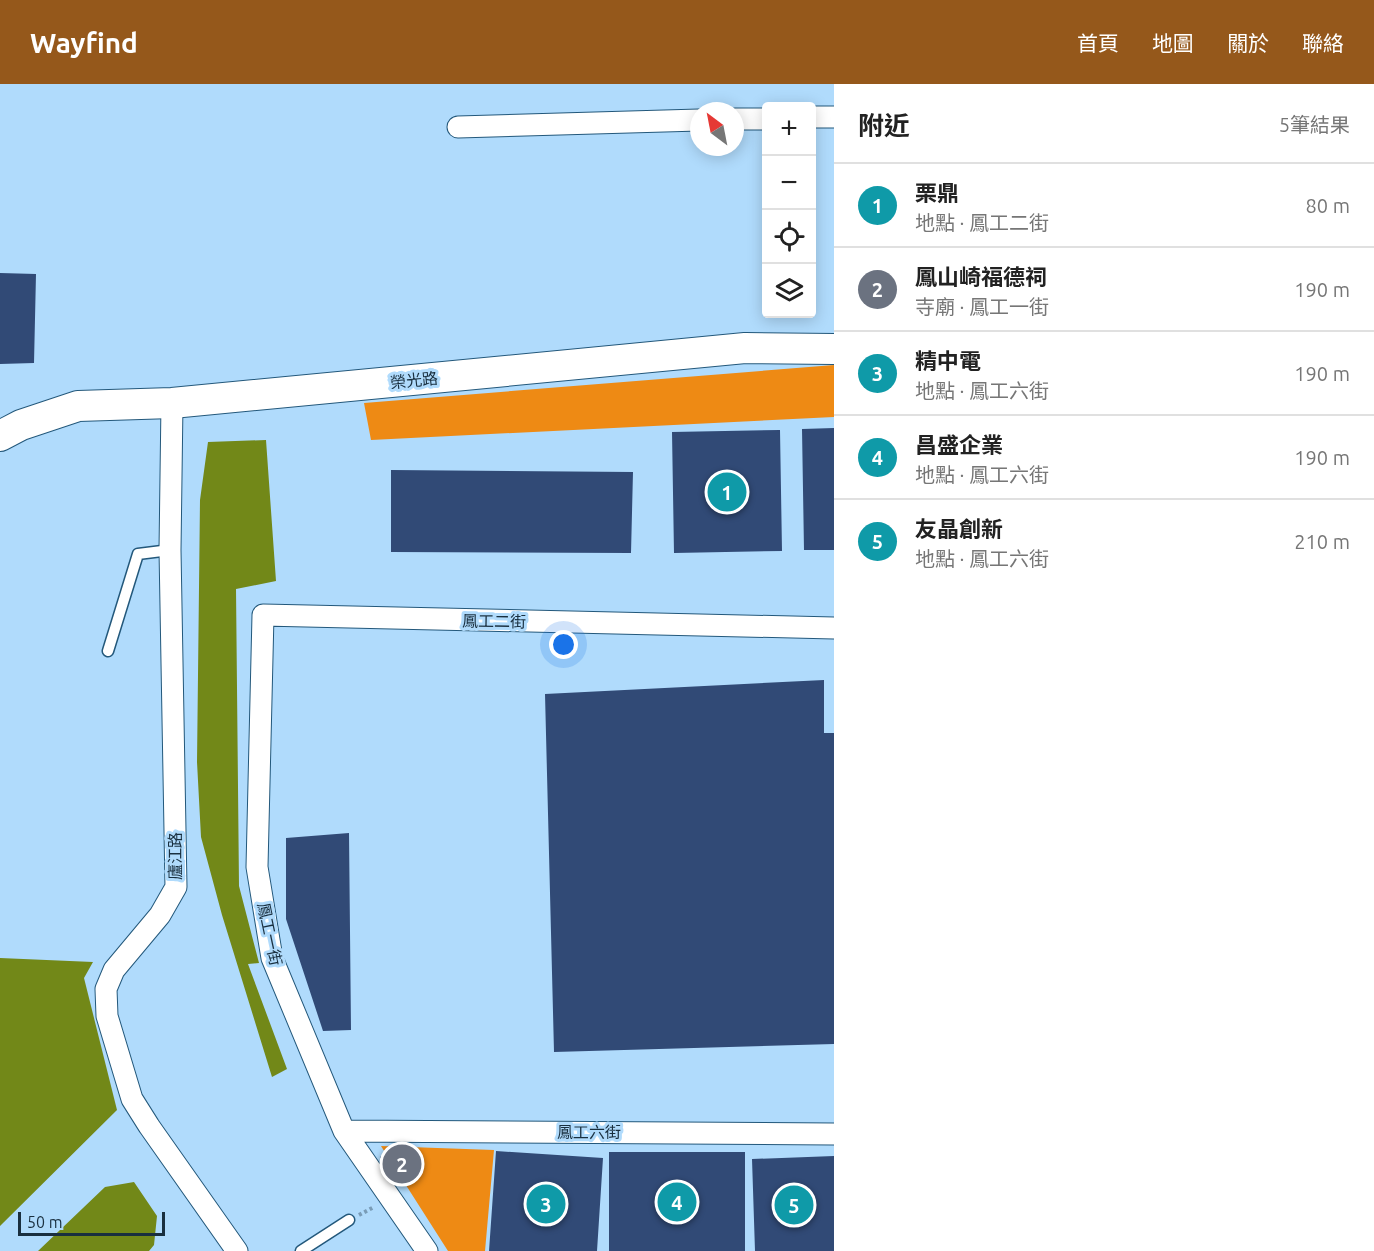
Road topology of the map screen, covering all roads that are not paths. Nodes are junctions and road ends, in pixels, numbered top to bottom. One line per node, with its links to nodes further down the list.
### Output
1 (816, 117): 2 (street)
2 (834, 117)
3 (762, 118): 4 (street)
4 (744, 119)
5 (690, 120): 6 (street)
6 (458, 127)
7 (834, 349): 8 (street, 榮光路)
8 (172, 403): 9 (street, 榮光路); 10 (street, 廬江路)
9 (0, 436)
10 (170, 550): 13 (lane); 17 (street, 廬江路)
11 (263, 615): 12 (street, 鳳工二街); 14 (street, 鳳工一街)
12 (834, 628)
13 (108, 651)
14 (344, 1131): 15 (street, 鳳工六街); 19 (street, 鳳工一街)
15 (834, 1134)
16 (349, 1220): 18 (lane)
17 (237, 1251)
18 (301, 1251)
19 (427, 1251)

